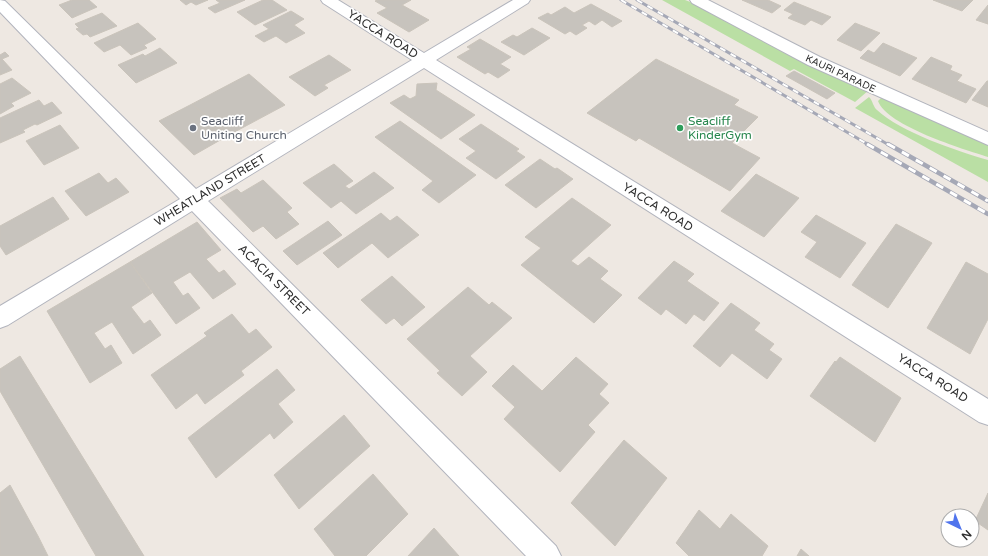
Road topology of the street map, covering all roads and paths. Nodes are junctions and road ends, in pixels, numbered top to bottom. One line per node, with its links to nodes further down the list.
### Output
1 (328, 0): 5 (street, YACCA ROAD)
2 (523, 0): 5 (street, WHEATLAND STREET)
3 (697, 0): 6 (street, KAURI PARADE)
4 (0, 4): 7 (street, ACACIA STREET)
5 (425, 60): 7 (street, WHEATLAND STREET); 9 (street, YACCA ROAD)
6 (988, 139)
7 (194, 200): 8 (street, WHEATLAND STREET); 10 (street, ACACIA STREET)
8 (0, 318)
9 (988, 413)
10 (546, 556)

